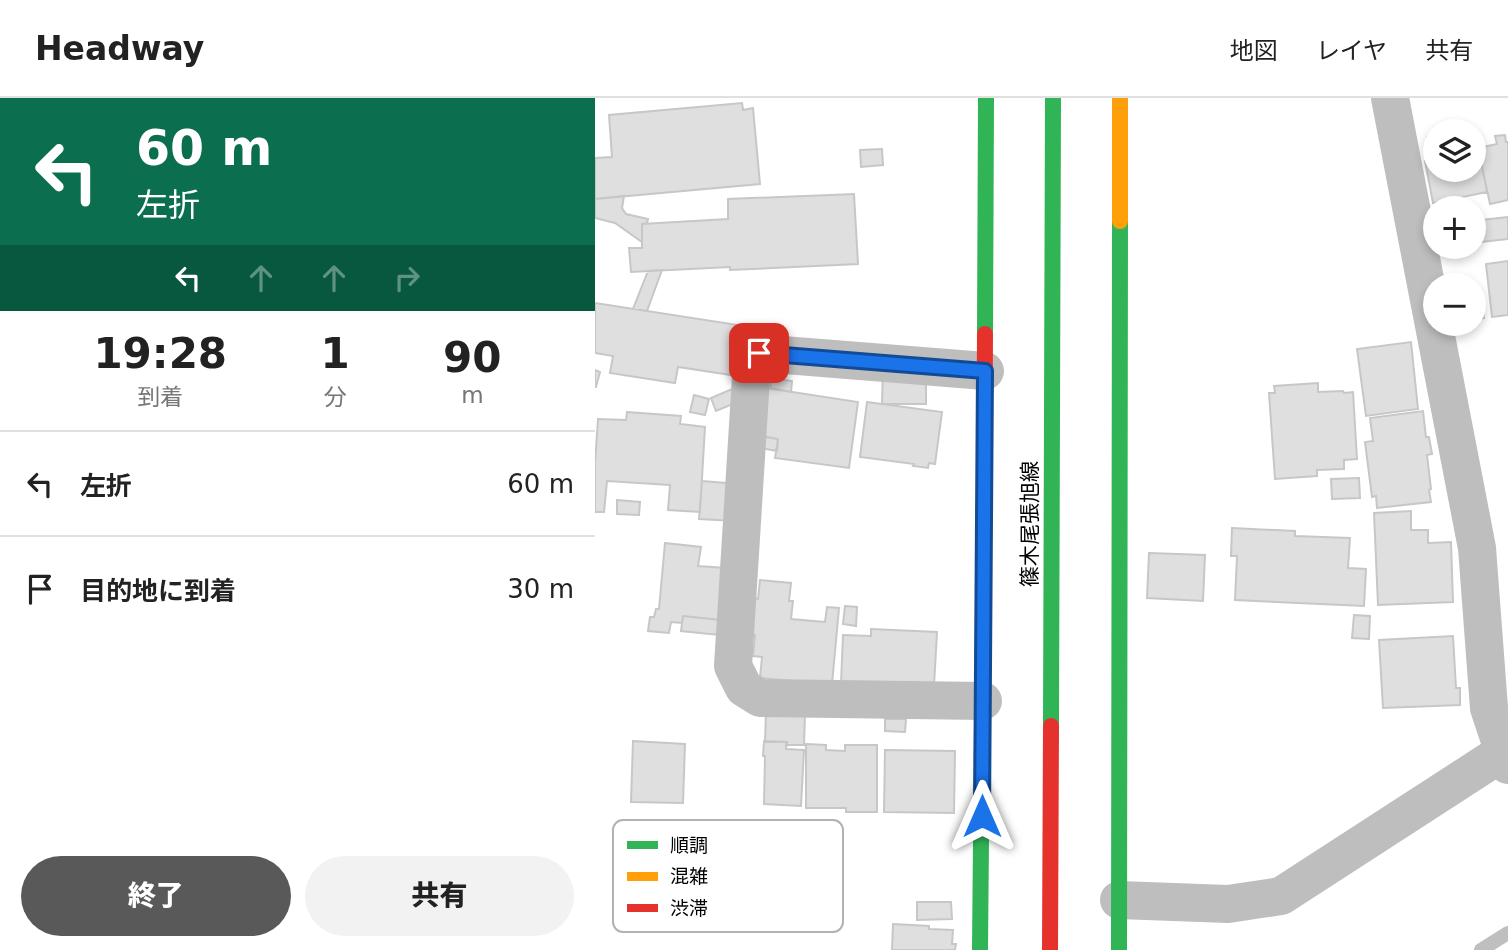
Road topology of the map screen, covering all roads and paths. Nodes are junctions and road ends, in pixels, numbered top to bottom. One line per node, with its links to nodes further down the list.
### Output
1 (986, 98): 5 (street)
2 (1053, 98): 10 (street, 篠木尾張旭線)
3 (1120, 98): 8 (street)
4 (1390, 98): 7 (street)
5 (985, 371): 6 (street); 6 (street)
6 (983, 701): 9 (street)
7 (1507, 755): 8 (street)
8 (1119, 900): 11 (street)
9 (980, 950)
10 (1050, 950)
11 (1119, 950)

